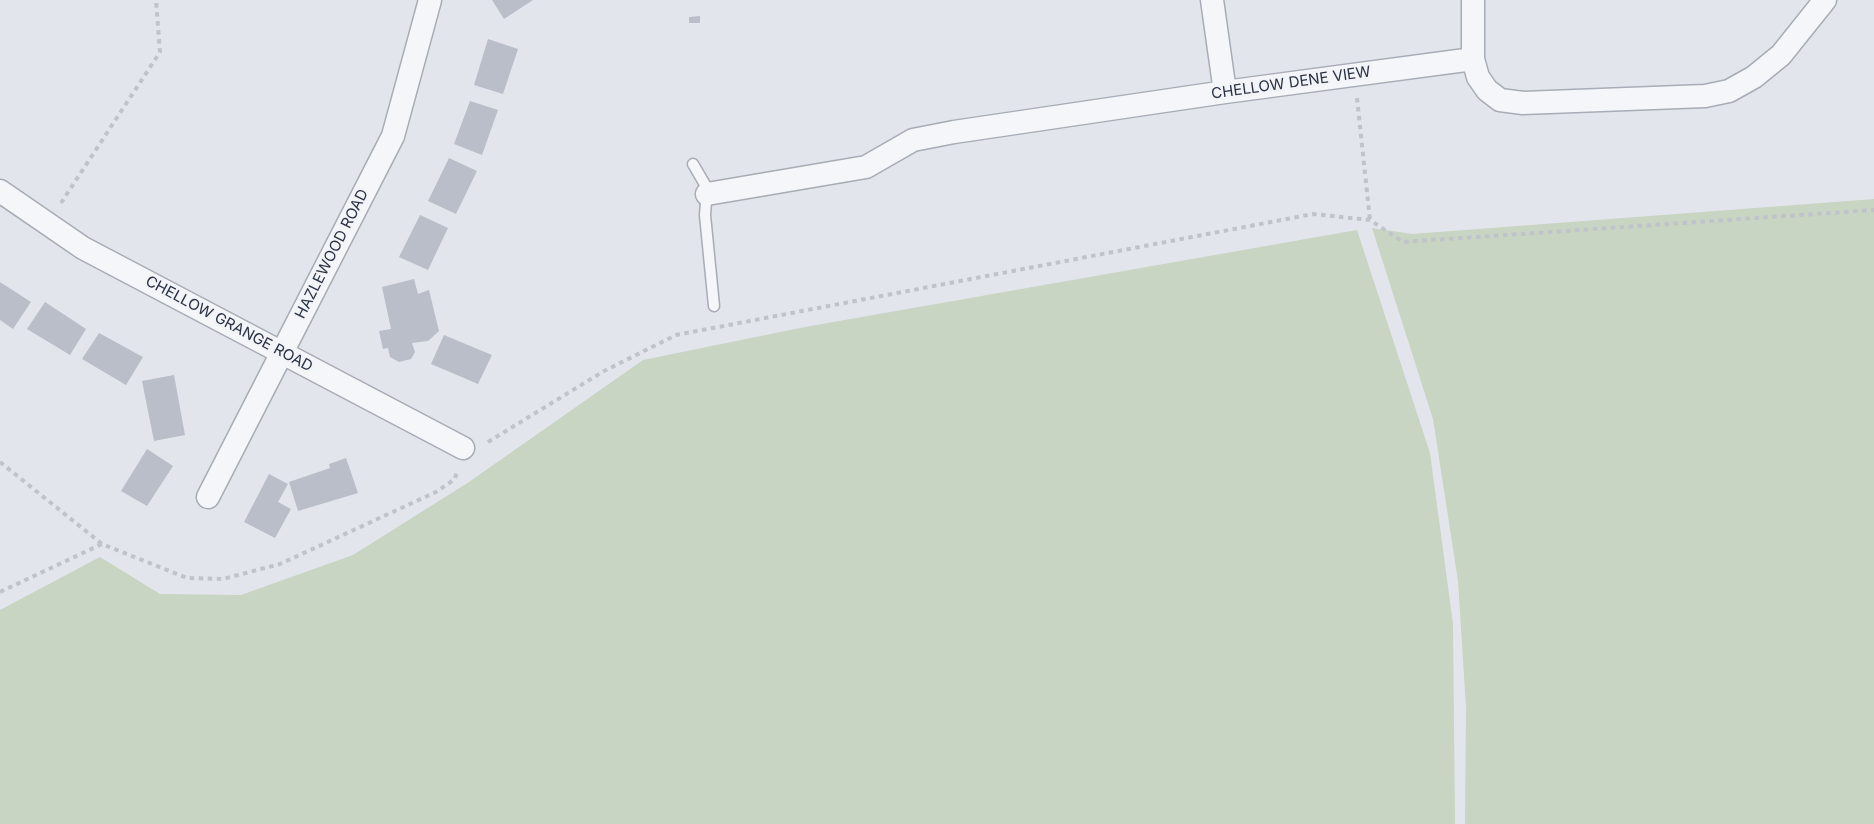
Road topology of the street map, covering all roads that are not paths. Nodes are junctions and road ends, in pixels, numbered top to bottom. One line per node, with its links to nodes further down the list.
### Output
1 (430, 0): 11 (street, HAZLEWOOD ROAD)
2 (1212, 0): 6 (street)
3 (1473, 0): 5 (street)
4 (1825, 0): 5 (street)
5 (1473, 59): 6 (street, CHELLOW DENE VIEW)
6 (1224, 92): 9 (street, CHELLOW DENE VIEW)
7 (693, 164): 9 (lane)
8 (0, 191): 11 (street, CHELLOW GRANGE ROAD)
9 (706, 194): 10 (lane)
10 (714, 306)
11 (282, 352): 12 (street, CHELLOW GRANGE ROAD); 13 (street, HAZLEWOOD ROAD)
12 (463, 448)
13 (208, 497)

